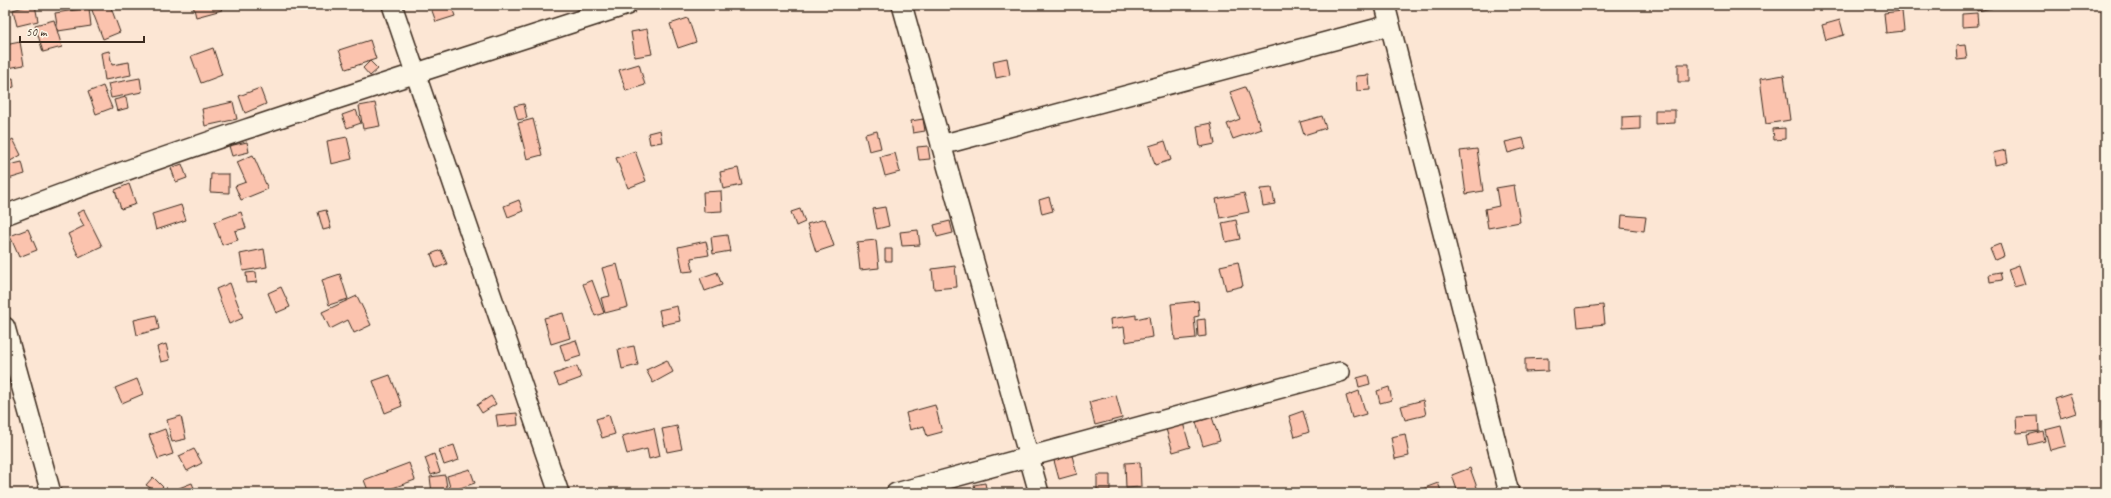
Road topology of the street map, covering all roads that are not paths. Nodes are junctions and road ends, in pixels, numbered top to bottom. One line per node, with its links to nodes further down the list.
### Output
1 (392, 5): 6 (street)
2 (627, 5): 6 (street)
3 (902, 5): 7 (street)
4 (1385, 5): 5 (street)
5 (1390, 25): 7 (street); 16 (street)
6 (416, 73): 8 (street); 13 (street)
7 (941, 146): 11 (street)
8 (5, 215)
9 (5, 327): 12 (street)
10 (1340, 372): 11 (street)
11 (1029, 457): 14 (street); 15 (street)
12 (51, 493)
13 (559, 493)
14 (896, 493)
15 (1039, 493)
16 (1509, 493)

